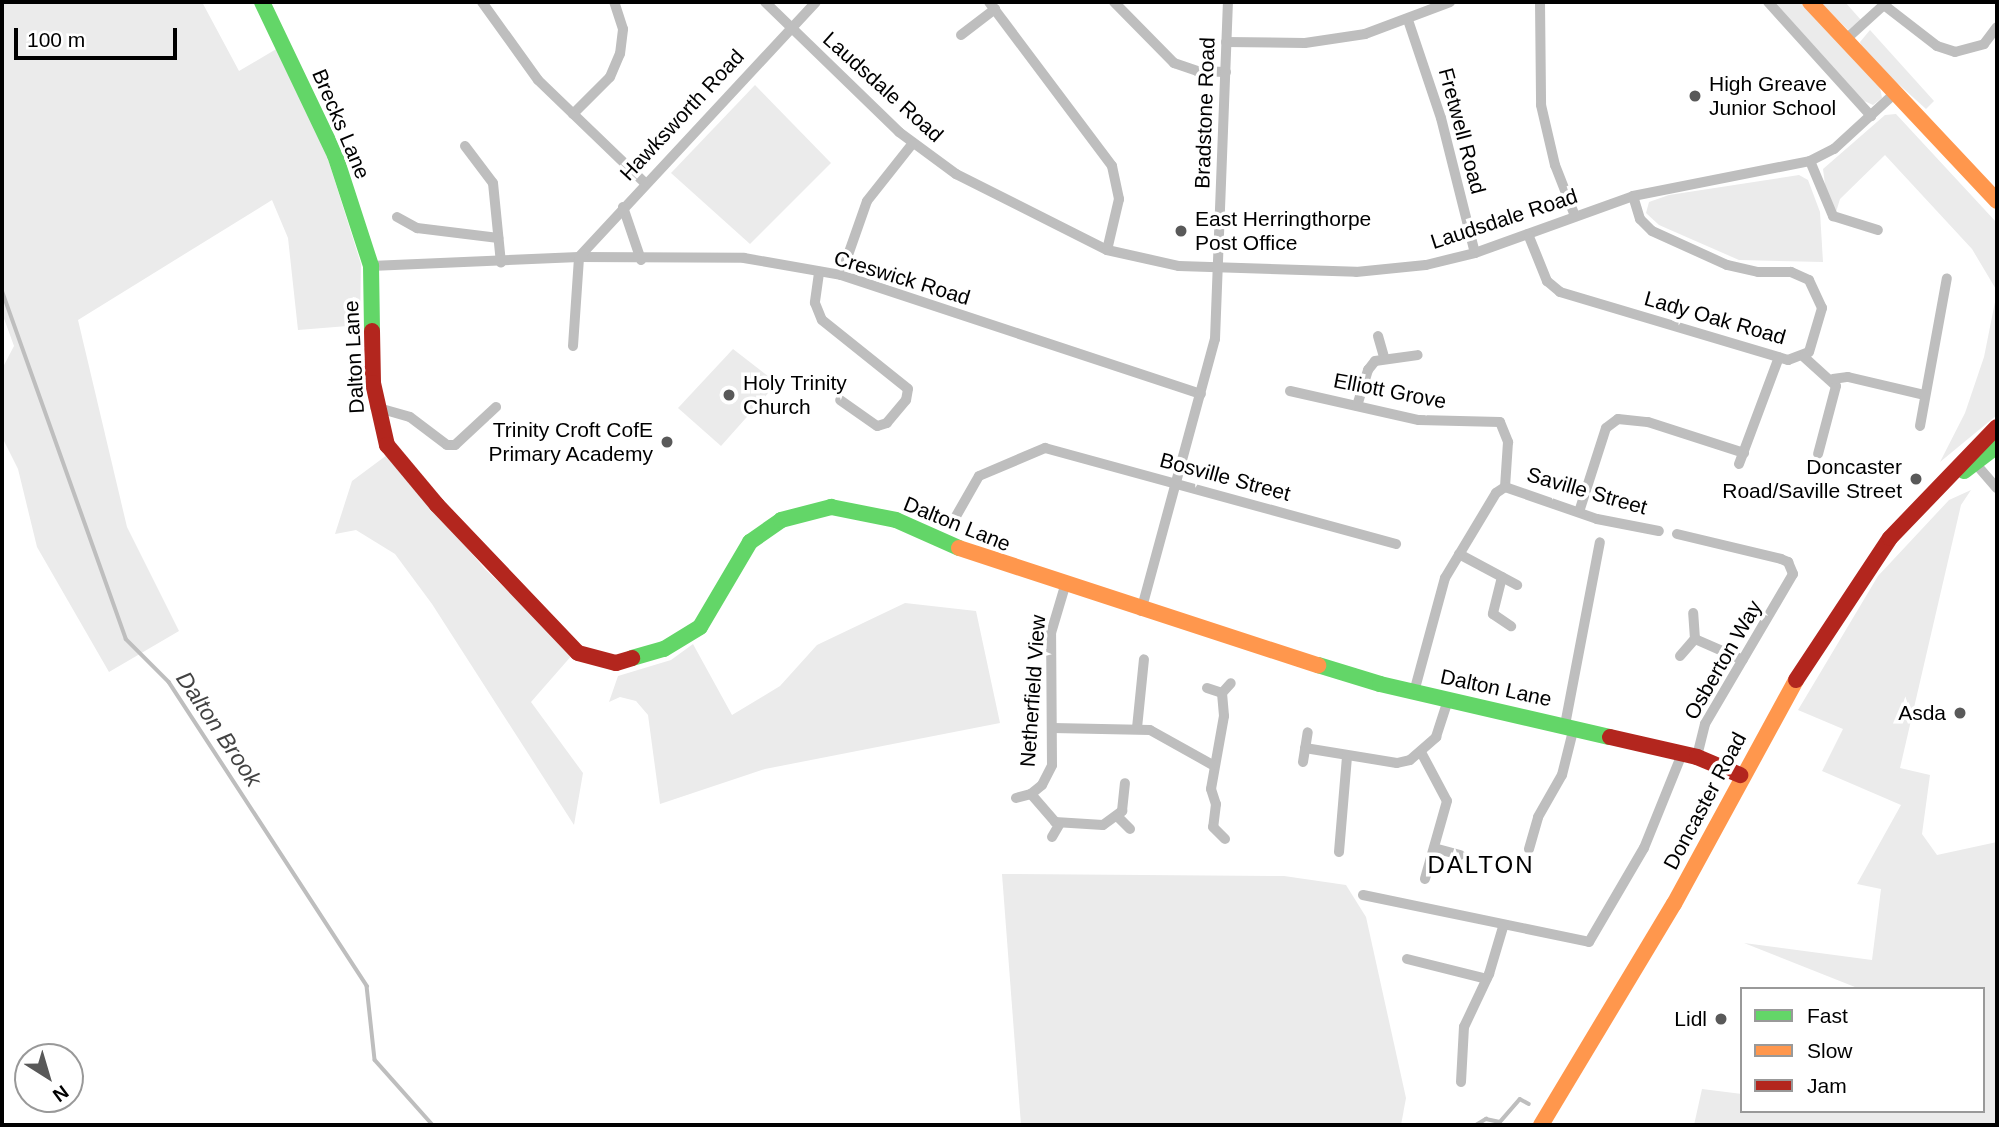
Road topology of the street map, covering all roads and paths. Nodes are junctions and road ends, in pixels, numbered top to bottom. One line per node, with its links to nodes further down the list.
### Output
1 (262, 2): 41 (street, Brecks Lane)
2 (482, 2): 22 (street)
3 (614, 2): 22 (street)
4 (765, 2): 15 (street, Laudsdale Road)
5 (816, 2): 15 (street, Hawksworth Road)
6 (1114, 2): 20 (street)
7 (1228, 2): 19 (street, Bradstone Road)
8 (1450, 2): 14 (street)
9 (1540, 2): 31 (street)
10 (1768, 2): 23 (street)
11 (1810, 2): 18 (street)
12 (1885, 3): 16 (street); 18 (street)
13 (992, 5): 17 (street); 36 (street)
14 (1408, 20): 19 (street); 37 (street, Fretwell Road)
15 (790, 27): 24 (street, Laudsdale Road); 27 (street, Hawksworth Road)
16 (1997, 27)
17 (961, 35)
18 (1844, 41): 21 (street)
19 (1226, 42): 20 (street, Bradstone Road)
20 (1226, 72): 42 (street, Bradstone Road)
21 (1894, 94): 23 (street, Laudsdale Road); 29 (street)
22 (573, 114): 27 (street)
23 (1871, 116): 26 (street, Laudsdale Road)
24 (913, 143): 36 (street, Laudsdale Road); 44 (street)
25 (465, 146): 35 (street)
26 (1810, 161): 28 (street, Laudsdale Road); 33 (street)
27 (645, 183): 30 (street, Hawksworth Road)
28 (1633, 195): 31 (street, Laudsdale Road); 51 (street, Lady Oak Road)
29 (1997, 201)
30 (623, 207): 38 (street, Hawksworth Road); 39 (street)
31 (1574, 216): 34 (street, Laudsdale Road)
32 (397, 217): 35 (street)
33 (1878, 230)
34 (1528, 234): 37 (street, Laudsdale Road); 50 (street, Lady Oak Road)
35 (498, 238): 40 (street)
36 (1107, 250): 42 (street, Laudsdale Road)
37 (1475, 253): 42 (street, Laudsdale Road)
38 (579, 257): 39 (street, Creswick Road); 40 (street, Creswick Road); 47 (street)
39 (641, 260): 43 (street, Creswick Road)
40 (501, 263): 41 (street, Creswick Road)
41 (371, 265): 58 (street, Dalton Lane)
42 (1219, 267): 54 (street, Bradstone Road)
43 (819, 272): 44 (street, Creswick Road); 56 (street)
44 (841, 275): 54 (street, Creswick Road)
45 (1947, 278): 55 (street)
46 (1378, 336): 49 (street)
47 (572, 346)
48 (1418, 355): 49 (street)
49 (1384, 357): 57 (street)
50 (1779, 357): 51 (street, Lady Oak Road); 63 (street)
51 (1804, 357): 52 (street)
52 (1833, 379): 55 (street); 64 (street)
53 (1290, 391): 57 (street, Elliott Grove)
54 (1201, 394): 67 (street, Bradstone Road)
55 (1924, 395): 60 (street)
56 (840, 400)
57 (1357, 406): 68 (street, Elliott Grove)
58 (375, 407): 59 (street); 80 (street, Dalton Lane)
59 (496, 407)
60 (1920, 426)
61 (1997, 427): 70 (street, Doncaster Road)
62 (1997, 446): 65 (street, Doncaster Road)
63 (1744, 453): 66 (street); 71 (street)
64 (1818, 454)
65 (1975, 463): 69 (street); 70 (street, Doncaster Road)
66 (1739, 464)
67 (1177, 482): 72 (street, Bosville Street); 76 (street, Bosville Street); 81 (street, Bradstone Road)
68 (1505, 487): 71 (street, Saville Street); 77 (street)
69 (1997, 488)
70 (1920, 506): 103 (street, Doncaster Road)
71 (1579, 512): 73 (street, Saville Street)
72 (968, 523)
73 (1659, 531)
74 (1677, 534): 87 (street, Osberton Way)
75 (1600, 542): 93 (street)
76 (1395, 544)
77 (1459, 554): 78 (street); 90 (street)
78 (1502, 577): 79 (street); 83 (street)
79 (1517, 585)
80 (1065, 586): 81 (street, Dalton Lane); 95 (street, Netherfield View)
81 (1140, 611): 90 (street, Dalton Lane)
82 (1693, 613): 84 (street)
83 (1511, 626)
84 (1695, 639): 85 (street); 87 (street)
85 (1680, 656)
86 (1144, 659): 94 (street)
87 (1742, 660): 100 (street, Osberton Way)
88 (1231, 683): 91 (street)
89 (1207, 688): 91 (street)
90 (1414, 692): 92 (street, Dalton Lane)
91 (1222, 694): 102 (street)
92 (1448, 700): 93 (street, Dalton Lane); 98 (street)
93 (1570, 726): 100 (street, Dalton Lane); 113 (street)
94 (1137, 728): 95 (street); 102 (street)
95 (1053, 729): 105 (street, Netherfield View)
96 (1308, 732): 97 (street)
97 (1305, 748): 99 (street); 101 (street)
98 (1422, 754): 99 (street); 112 (street)
99 (1347, 755): 114 (street)
100 (1689, 755): 103 (street, Dalton Lane); 118 (street, Osberton Way)
101 (1303, 762)
102 (1213, 765): 111 (street)
103 (1740, 775): 122 (street, Doncaster Road)
104 (1125, 783): 107 (street)
105 (1031, 794): 106 (street, Netherfield View); 108 (street, Netherfield View)
106 (1016, 797)
107 (1118, 817): 108 (street); 109 (street)
108 (1060, 823): 110 (street)
109 (1130, 829)
110 (1052, 837)
111 (1225, 839)
112 (1434, 848): 115 (street); 116 (street)
113 (1530, 849)
114 (1339, 852)
115 (1460, 855)
116 (1425, 879)
117 (1363, 895): 118 (street)
118 (1503, 927): 120 (street)
119 (1407, 959): 120 (street)
120 (1487, 979): 121 (street)
121 (1457, 1075)
122 (1541, 1125)

